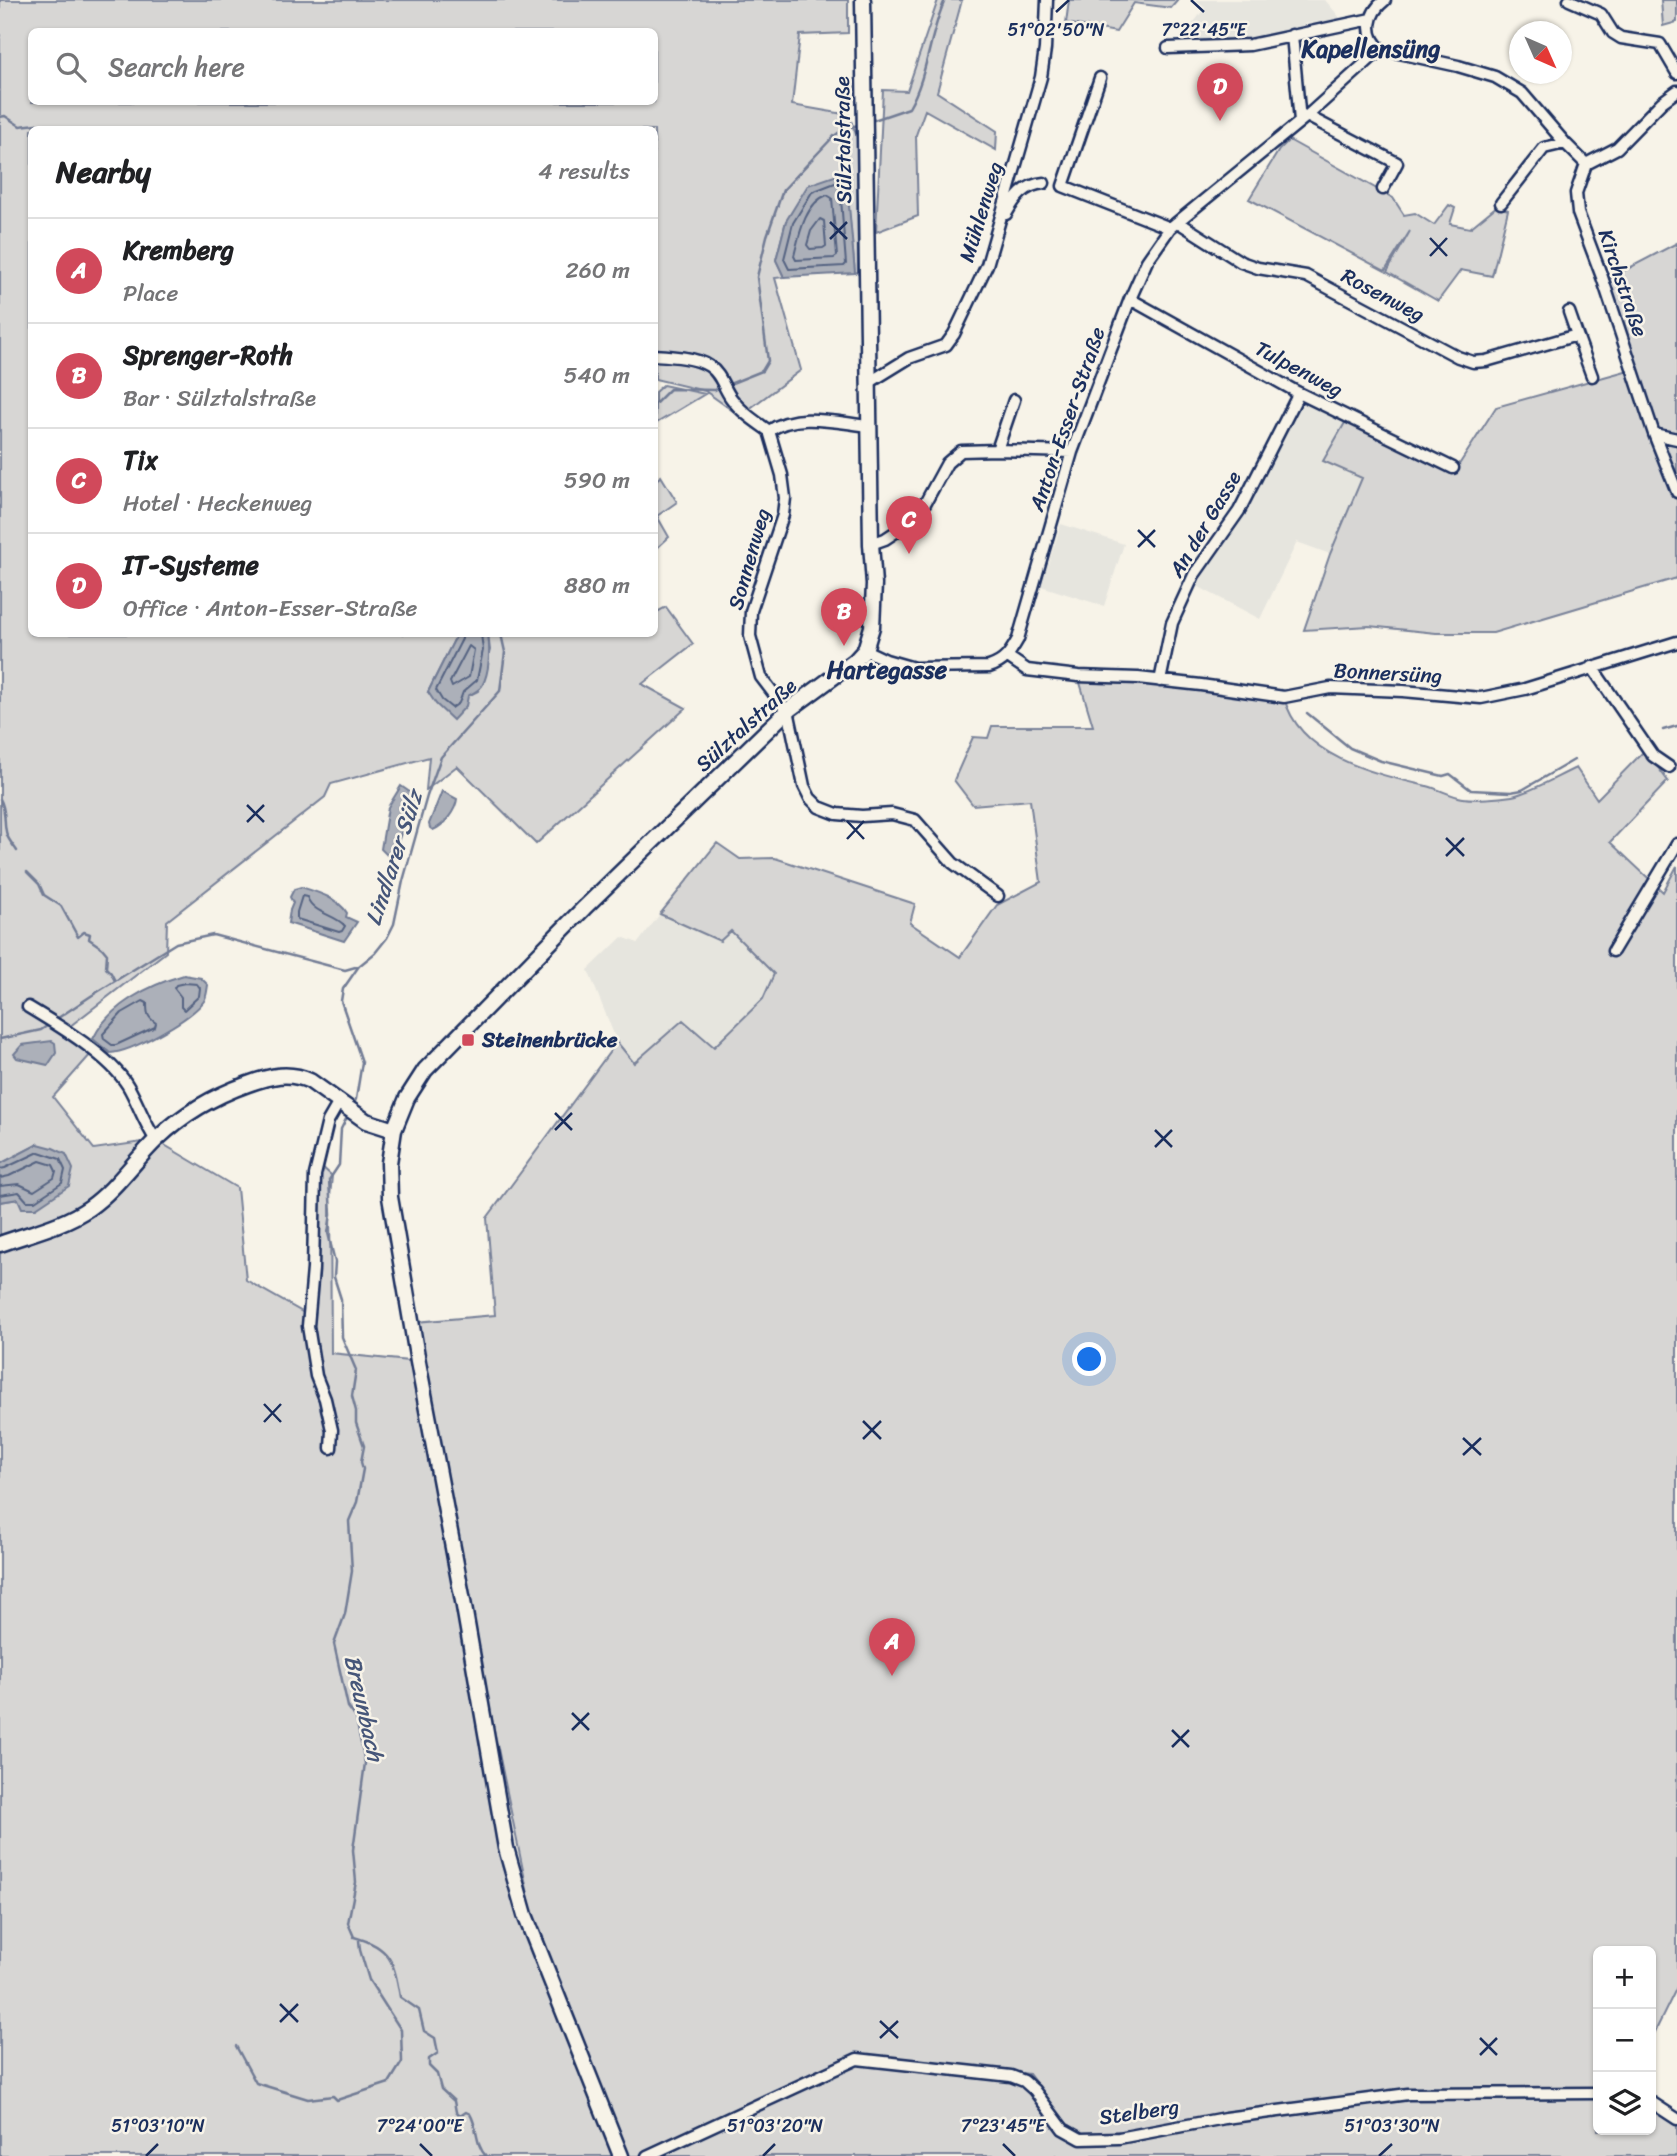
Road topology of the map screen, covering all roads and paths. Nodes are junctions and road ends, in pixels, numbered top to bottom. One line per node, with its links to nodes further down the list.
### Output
1 (863, 0): 26 (main road, Sülztalstraße)
2 (1047, 0): 19 (street, Mühlenweg)
3 (1385, 0): 6 (street)
4 (1569, 0): 5 (street)
5 (1585, 3): 10 (street)
6 (1371, 19): 7 (street); 9 (street)
7 (1292, 35): 8 (street); 13 (street)
8 (1168, 48)
9 (1381, 49): 13 (street, Anton-Esser-Straße); 14 (street)
10 (1677, 73)
11 (1100, 78): 20 (street, Rosenweg)
12 (1677, 91): 15 (street)
13 (1303, 118): 17 (street); 20 (street, Anton-Esser-Straße)
14 (1565, 143): 15 (street); 18 (street)
15 (1586, 164): 31 (street, Kirchstraße)
16 (1044, 183): 19 (street)
17 (1383, 189)
18 (1501, 203)
19 (999, 221): 26 (street, Mühlenweg)
20 (1174, 225): 21 (street, Anton-Esser-Straße); 23 (street, Rosenweg)
21 (1130, 299): 27 (street, Tulpenweg); 34 (street, Anton-Esser-Straße)
22 (1569, 312): 23 (street)
23 (1577, 335): 25 (street)
24 (658, 355): 30 (street)
25 (1592, 376)
26 (870, 382): 29 (main road, Sülztalstraße)
27 (1297, 392): 35 (street, Tulpenweg); 42 (street, An der Gasse)
28 (1014, 400): 33 (street)
29 (870, 426): 30 (street); 37 (main road, Sülztalstraße)
30 (769, 431): 43 (street, Sonnenweg)
31 (1654, 433): 32 (street); 36 (street, Kirchstraße)
32 (1677, 439)
33 (997, 450): 34 (street); 37 (street)
34 (1072, 452): 40 (street, Anton-Esser-Straße)
35 (1453, 468)
36 (1677, 492)
37 (871, 544): 39 (main road, Sülztalstraße)
38 (1677, 642): 41 (street, Bonnersüng)
39 (865, 650): 40 (street); 43 (main road, Sülztalstraße)
40 (1008, 657): 42 (street, Bonnersüng)
41 (1592, 667): 42 (street, Bonnersüng); 44 (street)
42 (1160, 681)
43 (788, 710): 46 (street); 50 (main road, Sülztalstraße)
44 (1669, 767)
45 (1677, 844): 47 (street)
46 (998, 896)
47 (1613, 951)
48 (28, 1007): 51 (street)
49 (347, 1108): 50 (main road); 51 (main road); 53 (street)
50 (394, 1130): 57 (main road)
51 (156, 1140): 52 (main road)
52 (0, 1244)
53 (331, 1448)
54 (1593, 2092): 58 (street, Stelberg)
55 (1656, 2105): 56 (street)
56 (1677, 2119)
57 (621, 2156)
58 (648, 2156)

